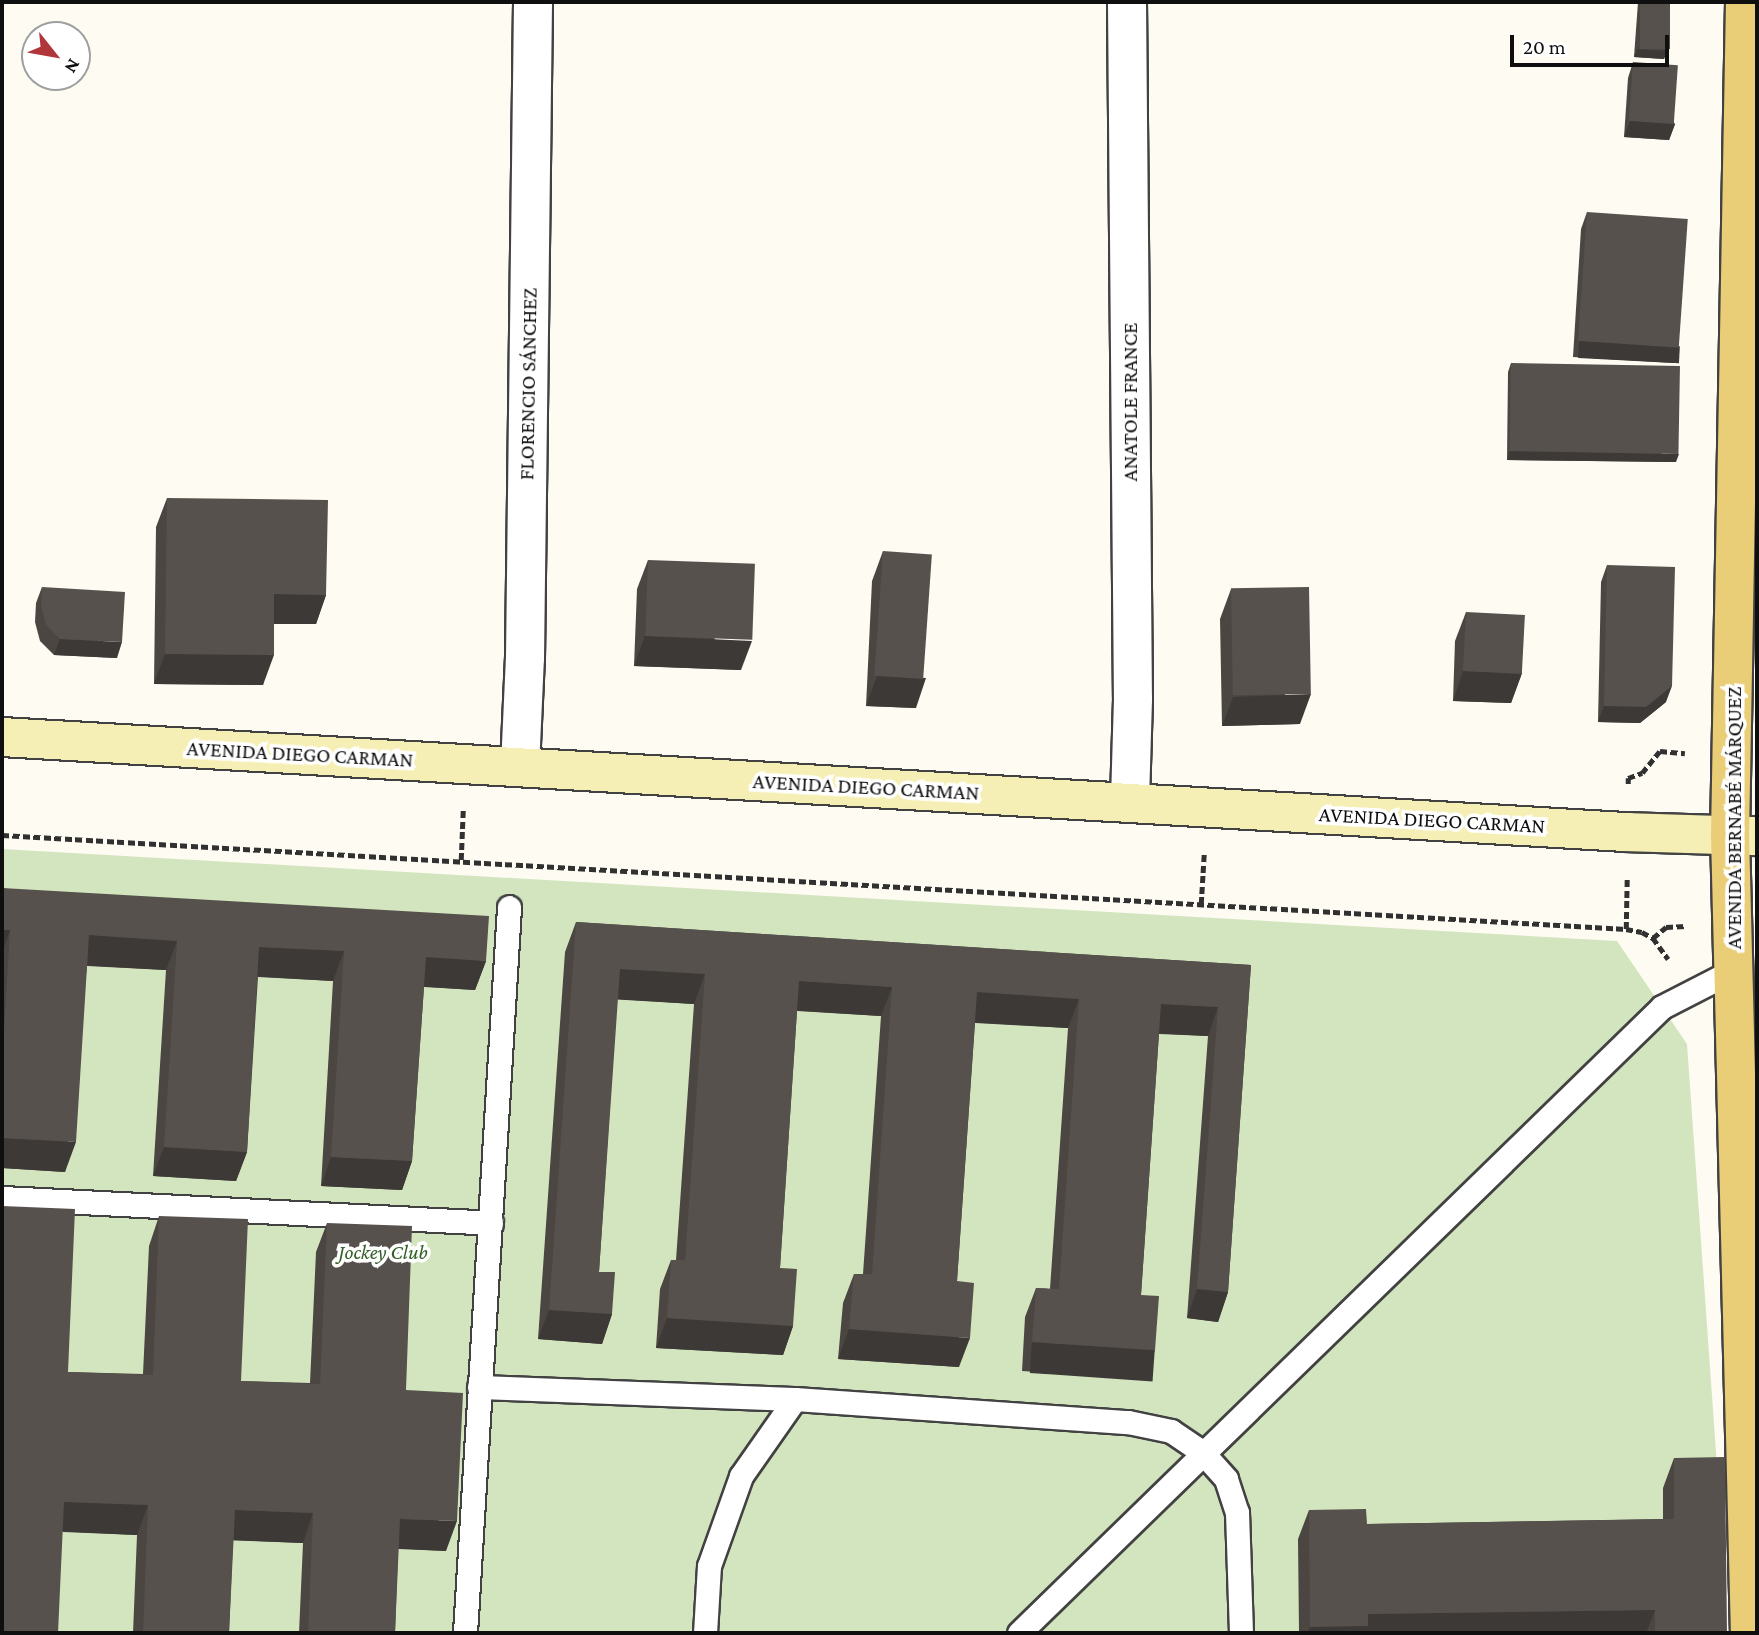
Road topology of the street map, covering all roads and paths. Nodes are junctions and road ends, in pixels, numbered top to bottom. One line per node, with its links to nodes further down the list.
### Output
1 (533, 2): 5 (street, FLORENCIO SÁNCHEZ)
2 (1127, 2): 6 (street, ANATOLE FRANCE)
3 (1745, 2): 8 (main road, AVENIDA BERNABÉ MÁRQUEZ)
4 (2, 737): 5 (main road, AVENIDA DIEGO CARMAN)
5 (520, 767): 6 (main road, AVENIDA DIEGO CARMAN)
6 (1130, 803): 8 (main road, AVENIDA DIEGO CARMAN)
7 (2, 835): 11 (path)
8 (1744, 835): 10 (main road, AVENIDA BERNABÉ MÁRQUEZ)
9 (509, 907): 13 (lane)
10 (1734, 970): 11 (lane); 21 (main road, AVENIDA BERNABÉ MÁRQUEZ)
11 (1685, 995): 16 (lane)
12 (2, 1198): 13 (lane)
13 (491, 1223): 14 (lane)
14 (479, 1387): 15 (lane); 17 (lane)
15 (795, 1399): 16 (lane); 18 (lane)
16 (1202, 1452): 19 (lane); 20 (lane)
17 (465, 1633)
18 (705, 1633)
19 (1018, 1633)
20 (1241, 1633)
21 (1750, 1633)

